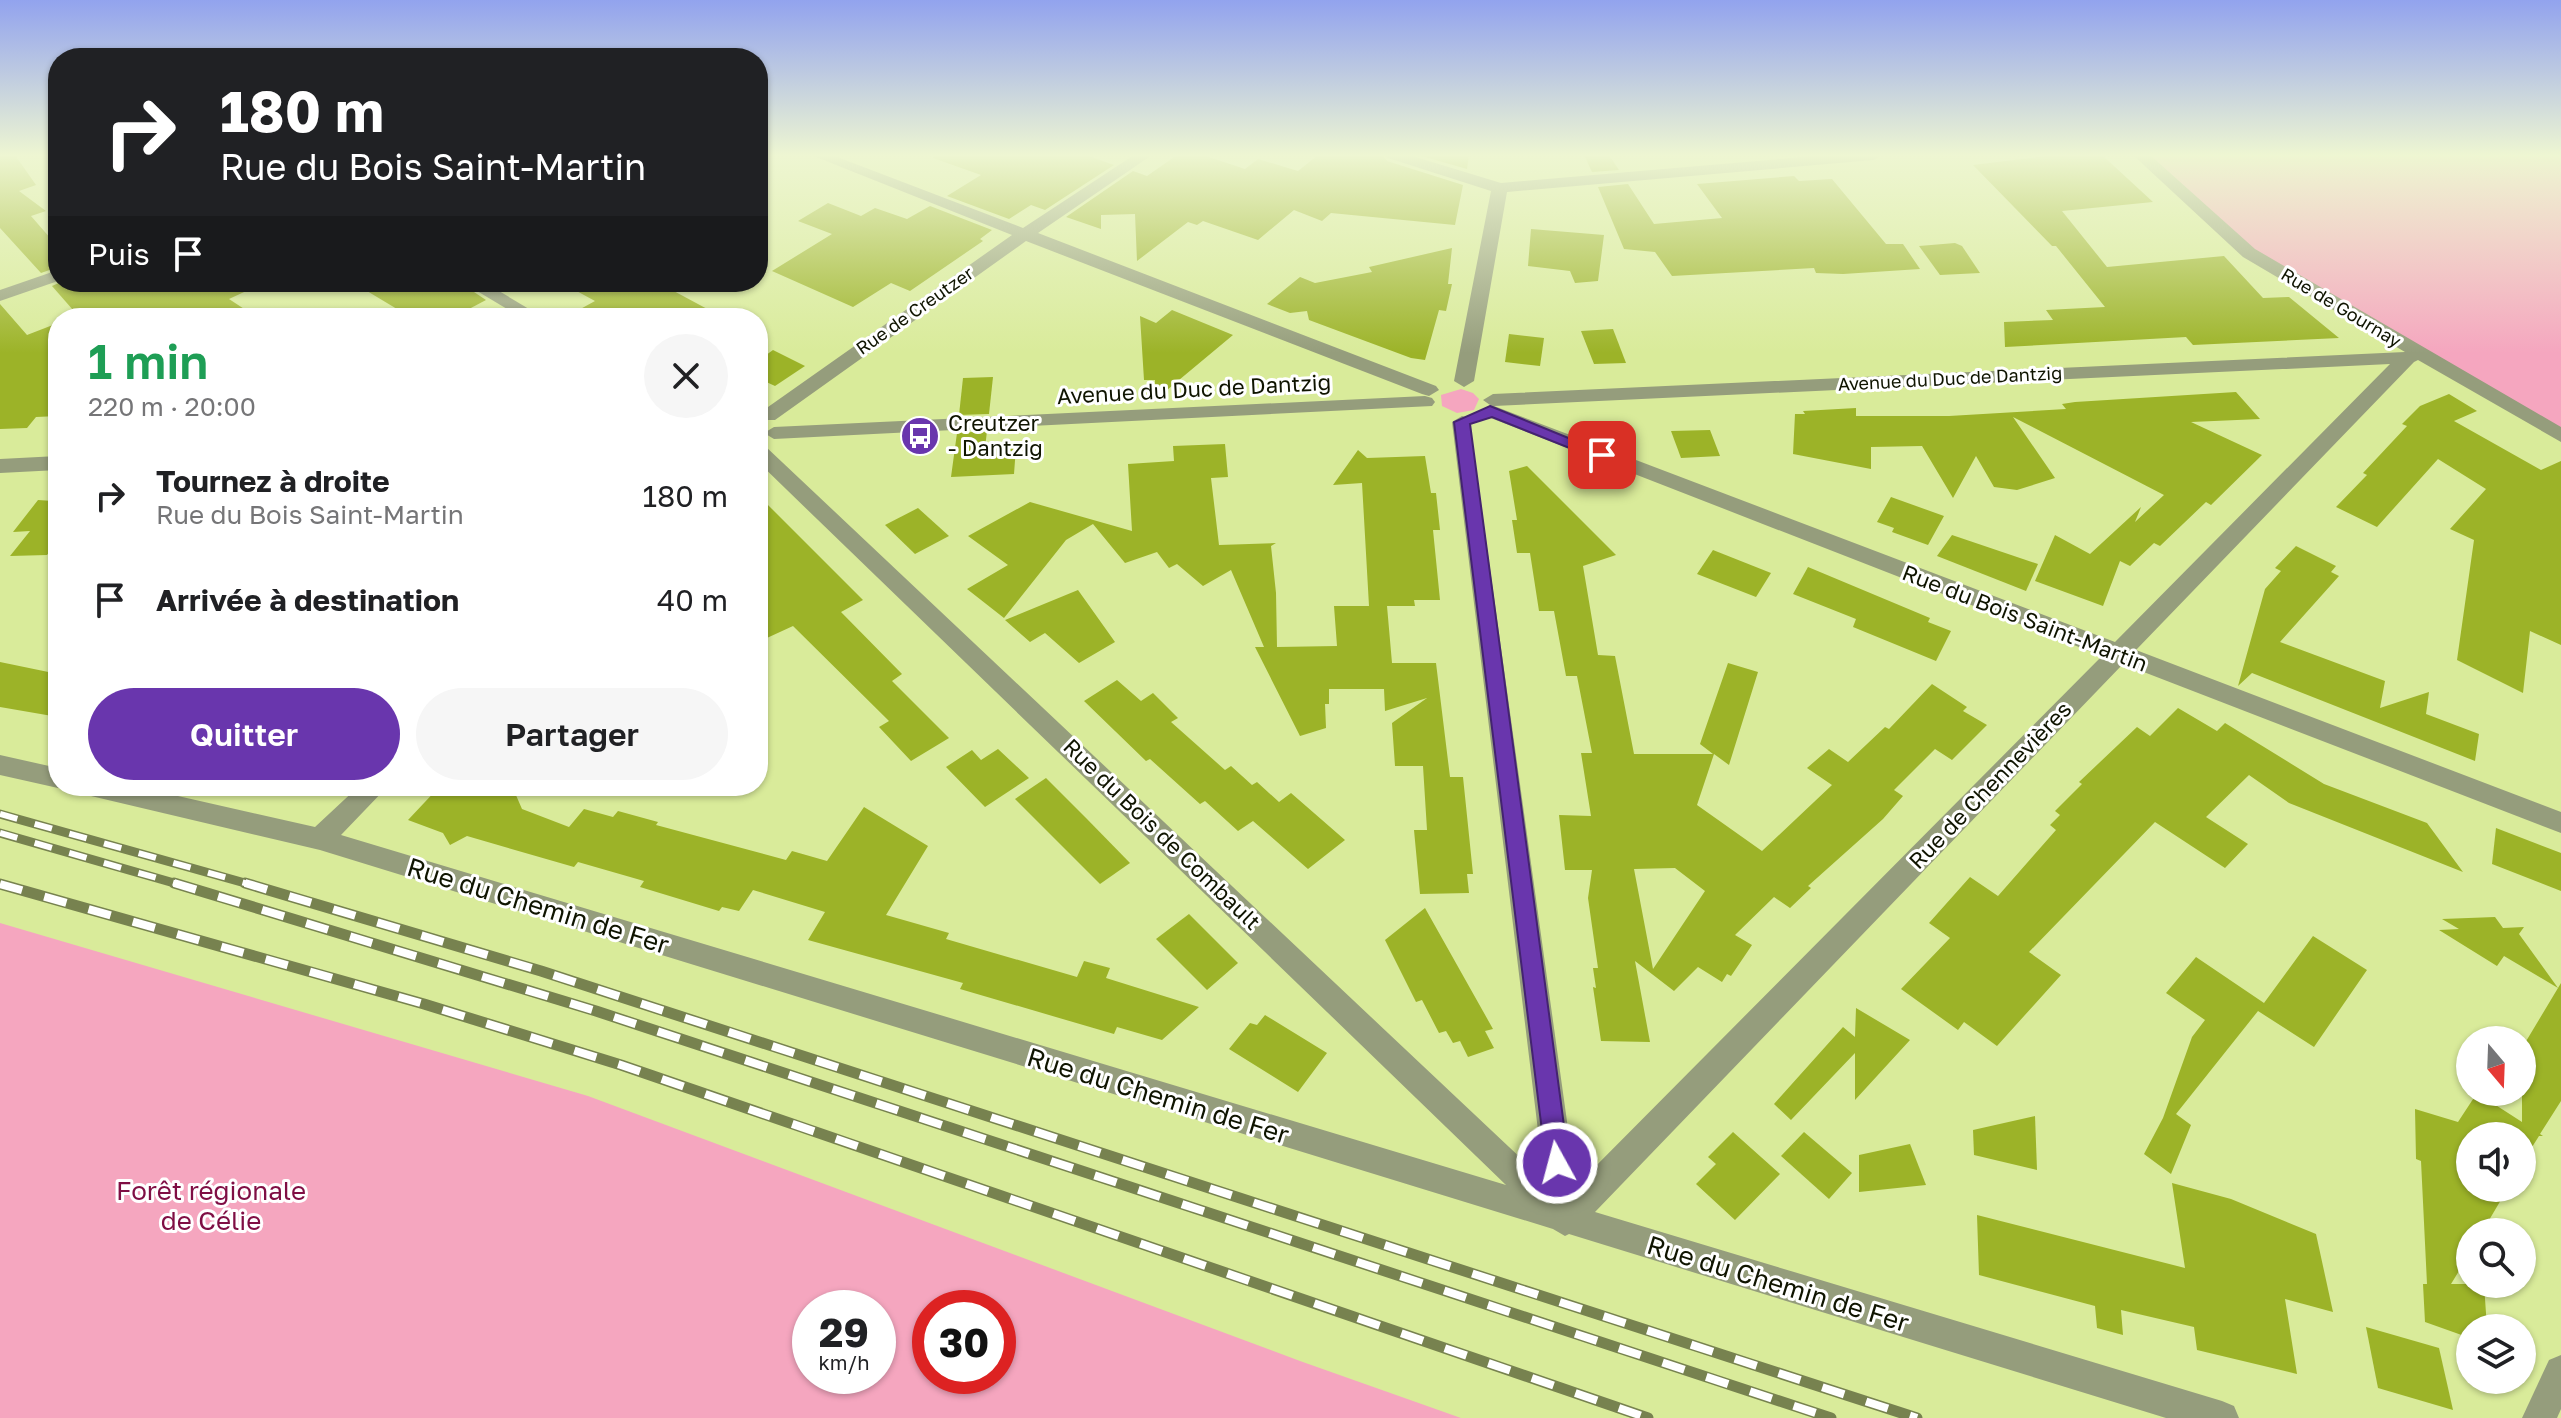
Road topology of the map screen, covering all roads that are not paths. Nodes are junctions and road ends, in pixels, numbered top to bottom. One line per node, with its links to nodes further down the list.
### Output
1 (992, 221): 5 (street)
2 (1044, 221): 5 (street, Rue de Creutzer)
3 (1494, 221): 11 (street)
4 (2214, 221): 10 (street, Rue de Gournay)
5 (1025, 234): 12 (street); 15 (street, Rue de Creutzer)
6 (48, 279): 8 (street)
7 (489, 292): 9 (street)
8 (0, 296)
9 (517, 308)
10 (2413, 356): 13 (street, Avenue du Duc de Dantzig); 17 (street, Rue de Gournay); 21 (street, Rue de Chennevières)
11 (1464, 381): 12 (street); 13 (street)
12 (1427, 396): 14 (street); 16 (street, Avenue du Duc de Dantzig)
13 (1491, 405): 14 (street); 21 (street, Rue du Bois Saint-Martin)
14 (1462, 422): 28 (street)
15 (768, 428)
16 (768, 432)
17 (2561, 436)
18 (768, 437): 28 (street, Rue du Bois de Combault)
19 (48, 464): 20 (street)
20 (0, 466)
21 (2118, 654): 26 (street, Rue du Bois Saint-Martin); 28 (street, Rue de Chennevières)
22 (0, 765): 23 (street)
23 (48, 776)
24 (134, 796): 27 (street, Rue du Chemin de Fer)
25 (365, 796): 27 (street)
26 (2561, 823)
27 (320, 839): 28 (street, Rue du Chemin de Fer)
28 (1565, 1220): 30 (street, Rue du Chemin de Fer)
29 (2561, 1372): 31 (street)
30 (2222, 1418)
31 (2539, 1418)

